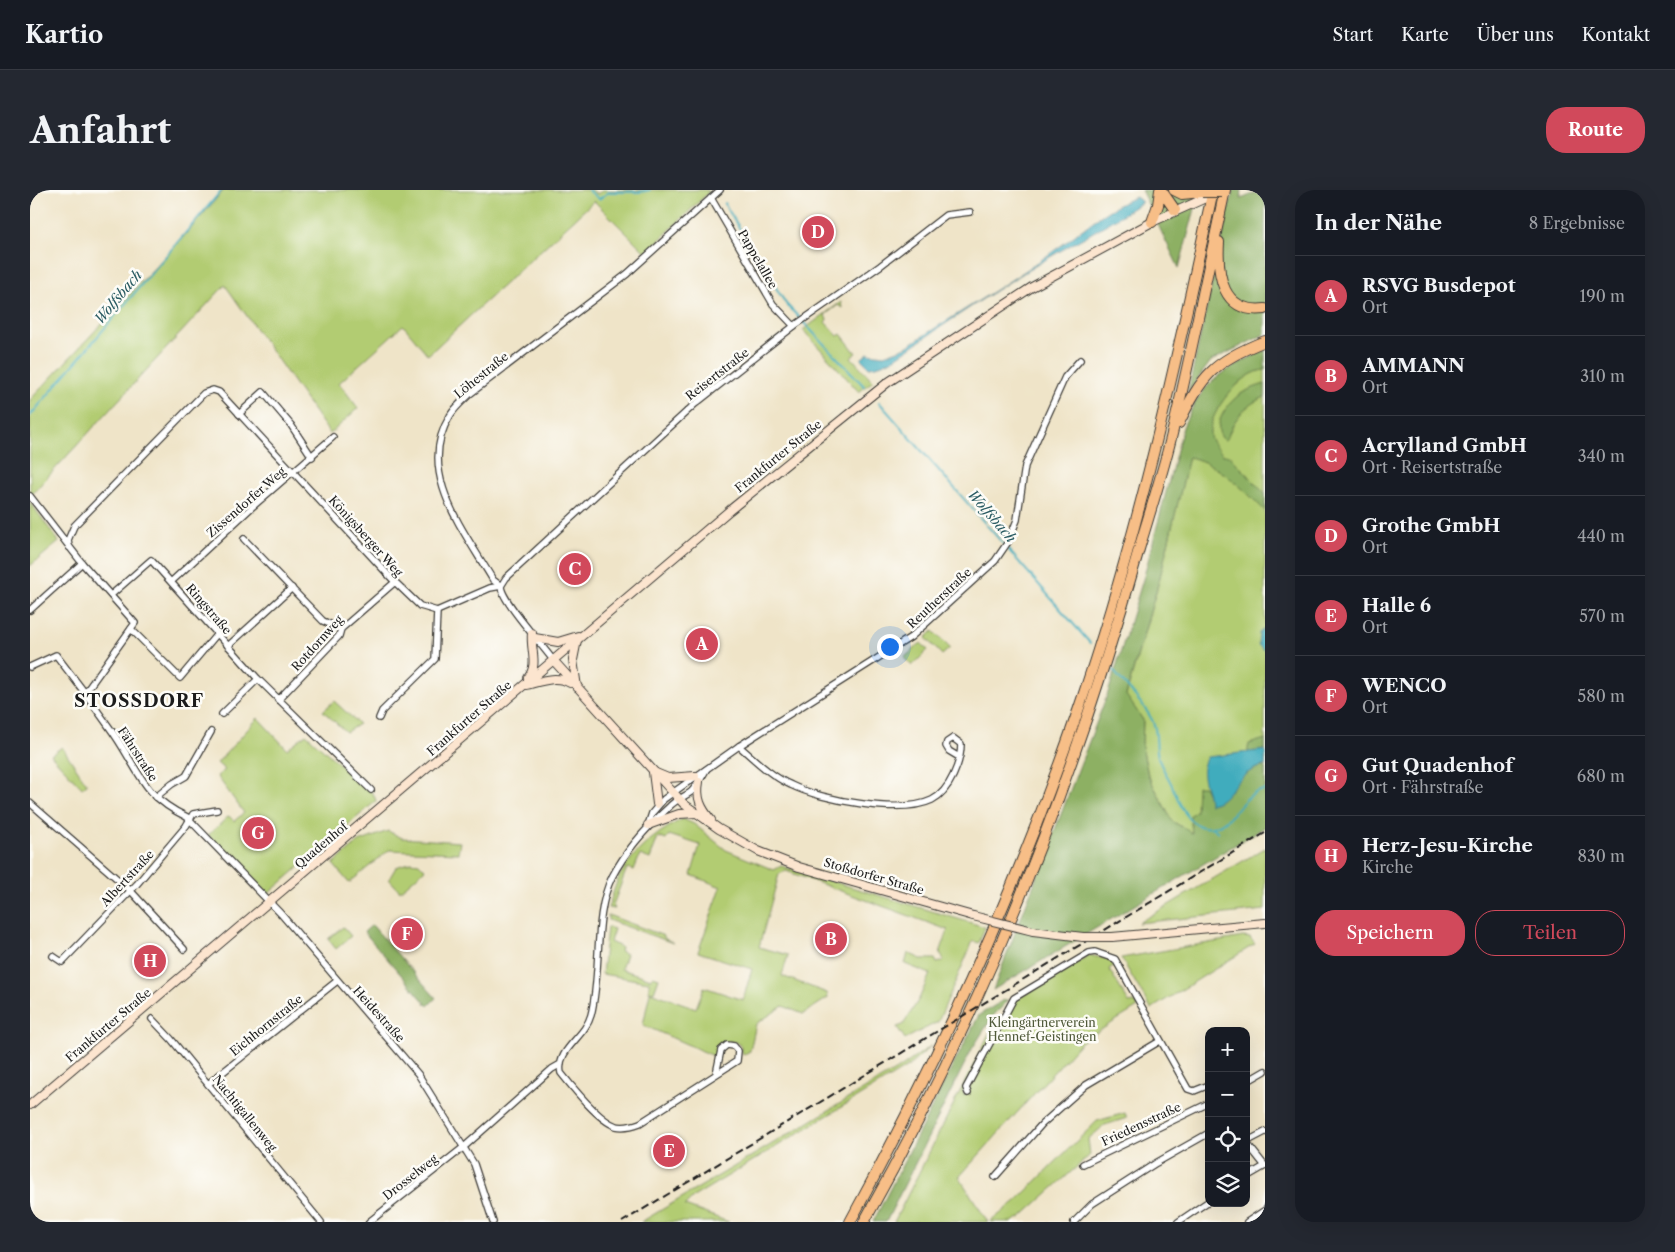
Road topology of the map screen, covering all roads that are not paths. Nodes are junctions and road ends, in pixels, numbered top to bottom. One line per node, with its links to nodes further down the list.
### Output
1 (720, 190): 7 (street, Löhestraße)
2 (1160, 190): 9 (highway); 11 (highway)
3 (1170, 190): 9 (highway)
4 (1174, 190): 6 (highway)
5 (1221, 190): 6 (highway, bridge); 8 (highway); 95 (highway)
6 (1201, 196): 9 (main road, Frankfurter Straße)
7 (711, 198): 13 (street, Pappelallee); 27 (street, Löhestraße)
8 (1222, 205): 12 (highway); 18 (highway)
9 (1175, 210): 11 (main road, Frankfurter Straße)
10 (970, 212): 13 (street, Reisertstraße)
11 (1152, 222): 36 (main road, Frankfurter Straße)
12 (1265, 309)
13 (796, 324): 27 (street, Reisertstraße)
14 (1265, 341): 18 (highway)
15 (1080, 360): 48 (street, Reutherstraße)
16 (239, 414): 19 (street); 20 (street, Königsberger Weg); 23 (street, Königsberger Weg)
17 (333, 438): 19 (street, Zissendorfer Weg)
18 (1171, 440): 96 (highway)
19 (312, 457): 20 (street, Zissendorfer Weg)
20 (295, 472): 25 (street, Zissendorfer Weg); 26 (street, Königsberger Weg)
21 (30, 496): 23 (street)
22 (244, 539): 28 (street)
23 (69, 547): 24 (street)
24 (82, 563): 29 (street); 30 (street)
25 (172, 581): 29 (street, Ringstraße); 34 (street, Ringstraße)
26 (394, 582): 31 (street, Königsberger Weg); 33 (street, Rotdornweg)
27 (501, 586): 31 (street); 35 (street, Löhestraße)
28 (292, 588): 33 (street); 37 (street)
29 (111, 596): 32 (street)
30 (30, 610)
31 (437, 611): 46 (street)
32 (131, 628): 34 (street); 43 (street)
33 (340, 629): 44 (street, Rotdornweg)
34 (217, 634): 37 (street, Ringstraße)
35 (534, 636): 36 (main road); 38 (street, Löhestraße); 41 (main road)
36 (580, 637): 38 (main road, Frankfurter Straße); 42 (main road)
37 (228, 646): 40 (street, Ringstraße)
38 (553, 660): 41 (main road, Frankfurter Straße); 42 (main road, Stoßdorfer Straße)
39 (30, 667): 43 (street, Fährstraße)
40 (258, 679): 44 (street, Ringstraße); 45 (street)
41 (523, 686): 42 (main road); 57 (main road, Frankfurter Straße)
42 (576, 687): 50 (main road, Stoßdorfer Straße)
43 (85, 693): 54 (street, Fährstraße)
44 (278, 700): 52 (street, Ringstraße)
45 (222, 714)
46 (379, 718)
47 (211, 732): 54 (street)
48 (739, 746): 49 (street); 51 (street, Reutherstraße)
49 (958, 757)
50 (653, 772): 51 (main road); 53 (main road, Stoßdorfer Straße); 58 (main road)
51 (697, 779): 53 (street, Reutherstraße); 55 (street, Reutherstraße); 63 (main road)
52 (371, 790)
53 (673, 792): 55 (main road, Stoßdorfer Straße); 58 (street, Reutherstraße)
54 (156, 797): 61 (street, Fährstraße)
55 (679, 799): 60 (main road, Stoßdorfer Straße); 62 (street, Reutherstraße)
56 (30, 803): 64 (street)
57 (386, 804): 65 (main road, Quadenhof)
58 (657, 804): 62 (street)
59 (217, 810): 61 (street, Albertstraße)
60 (697, 813): 62 (main road); 63 (main road, Stoßdorfer Straße)
61 (190, 820): 64 (street, Albertstraße); 65 (street, Fährstraße)
62 (648, 825): 72 (street)
63 (719, 829): 66 (main road, Stoßdorfer Straße, bridge)
64 (130, 890): 67 (street); 68 (street, Albertstraße)
65 (269, 903): 69 (street, Heidestraße); 79 (main road, Frankfurter Straße)
66 (1265, 923)
67 (184, 949)
68 (53, 956)
69 (337, 981): 76 (street, Eichhornstraße); 84 (street, Heidestraße)
70 (152, 1018): 76 (street, Nachtigallenweg)
71 (1160, 1042): 77 (street); 78 (street); 89 (street)
72 (560, 1065): 74 (street); 84 (street)
73 (1265, 1071): 75 (street)
74 (716, 1074): 74 (street)
75 (1250, 1080)
76 (208, 1084): 92 (street, Nachtigallenweg)
77 (1205, 1087)
78 (968, 1093)
79 (30, 1105)
80 (1205, 1105): 86 (street, Friedensstraße)
81 (1265, 1132): 83 (street)
82 (1205, 1135): 97 (street)
83 (1250, 1140)
84 (464, 1147): 93 (street, Drosselweg); 94 (street, Heidestraße)
85 (1250, 1147): 87 (street)
86 (1083, 1164)
87 (1265, 1166): 88 (street)
88 (1250, 1175)
89 (995, 1176)
90 (1205, 1204): 98 (street)
91 (1265, 1210): 99 (street)
92 (321, 1222)
93 (369, 1222)
94 (493, 1222)
95 (850, 1222)
96 (864, 1222)
97 (1074, 1222)
98 (1178, 1222)
99 (1247, 1222)

